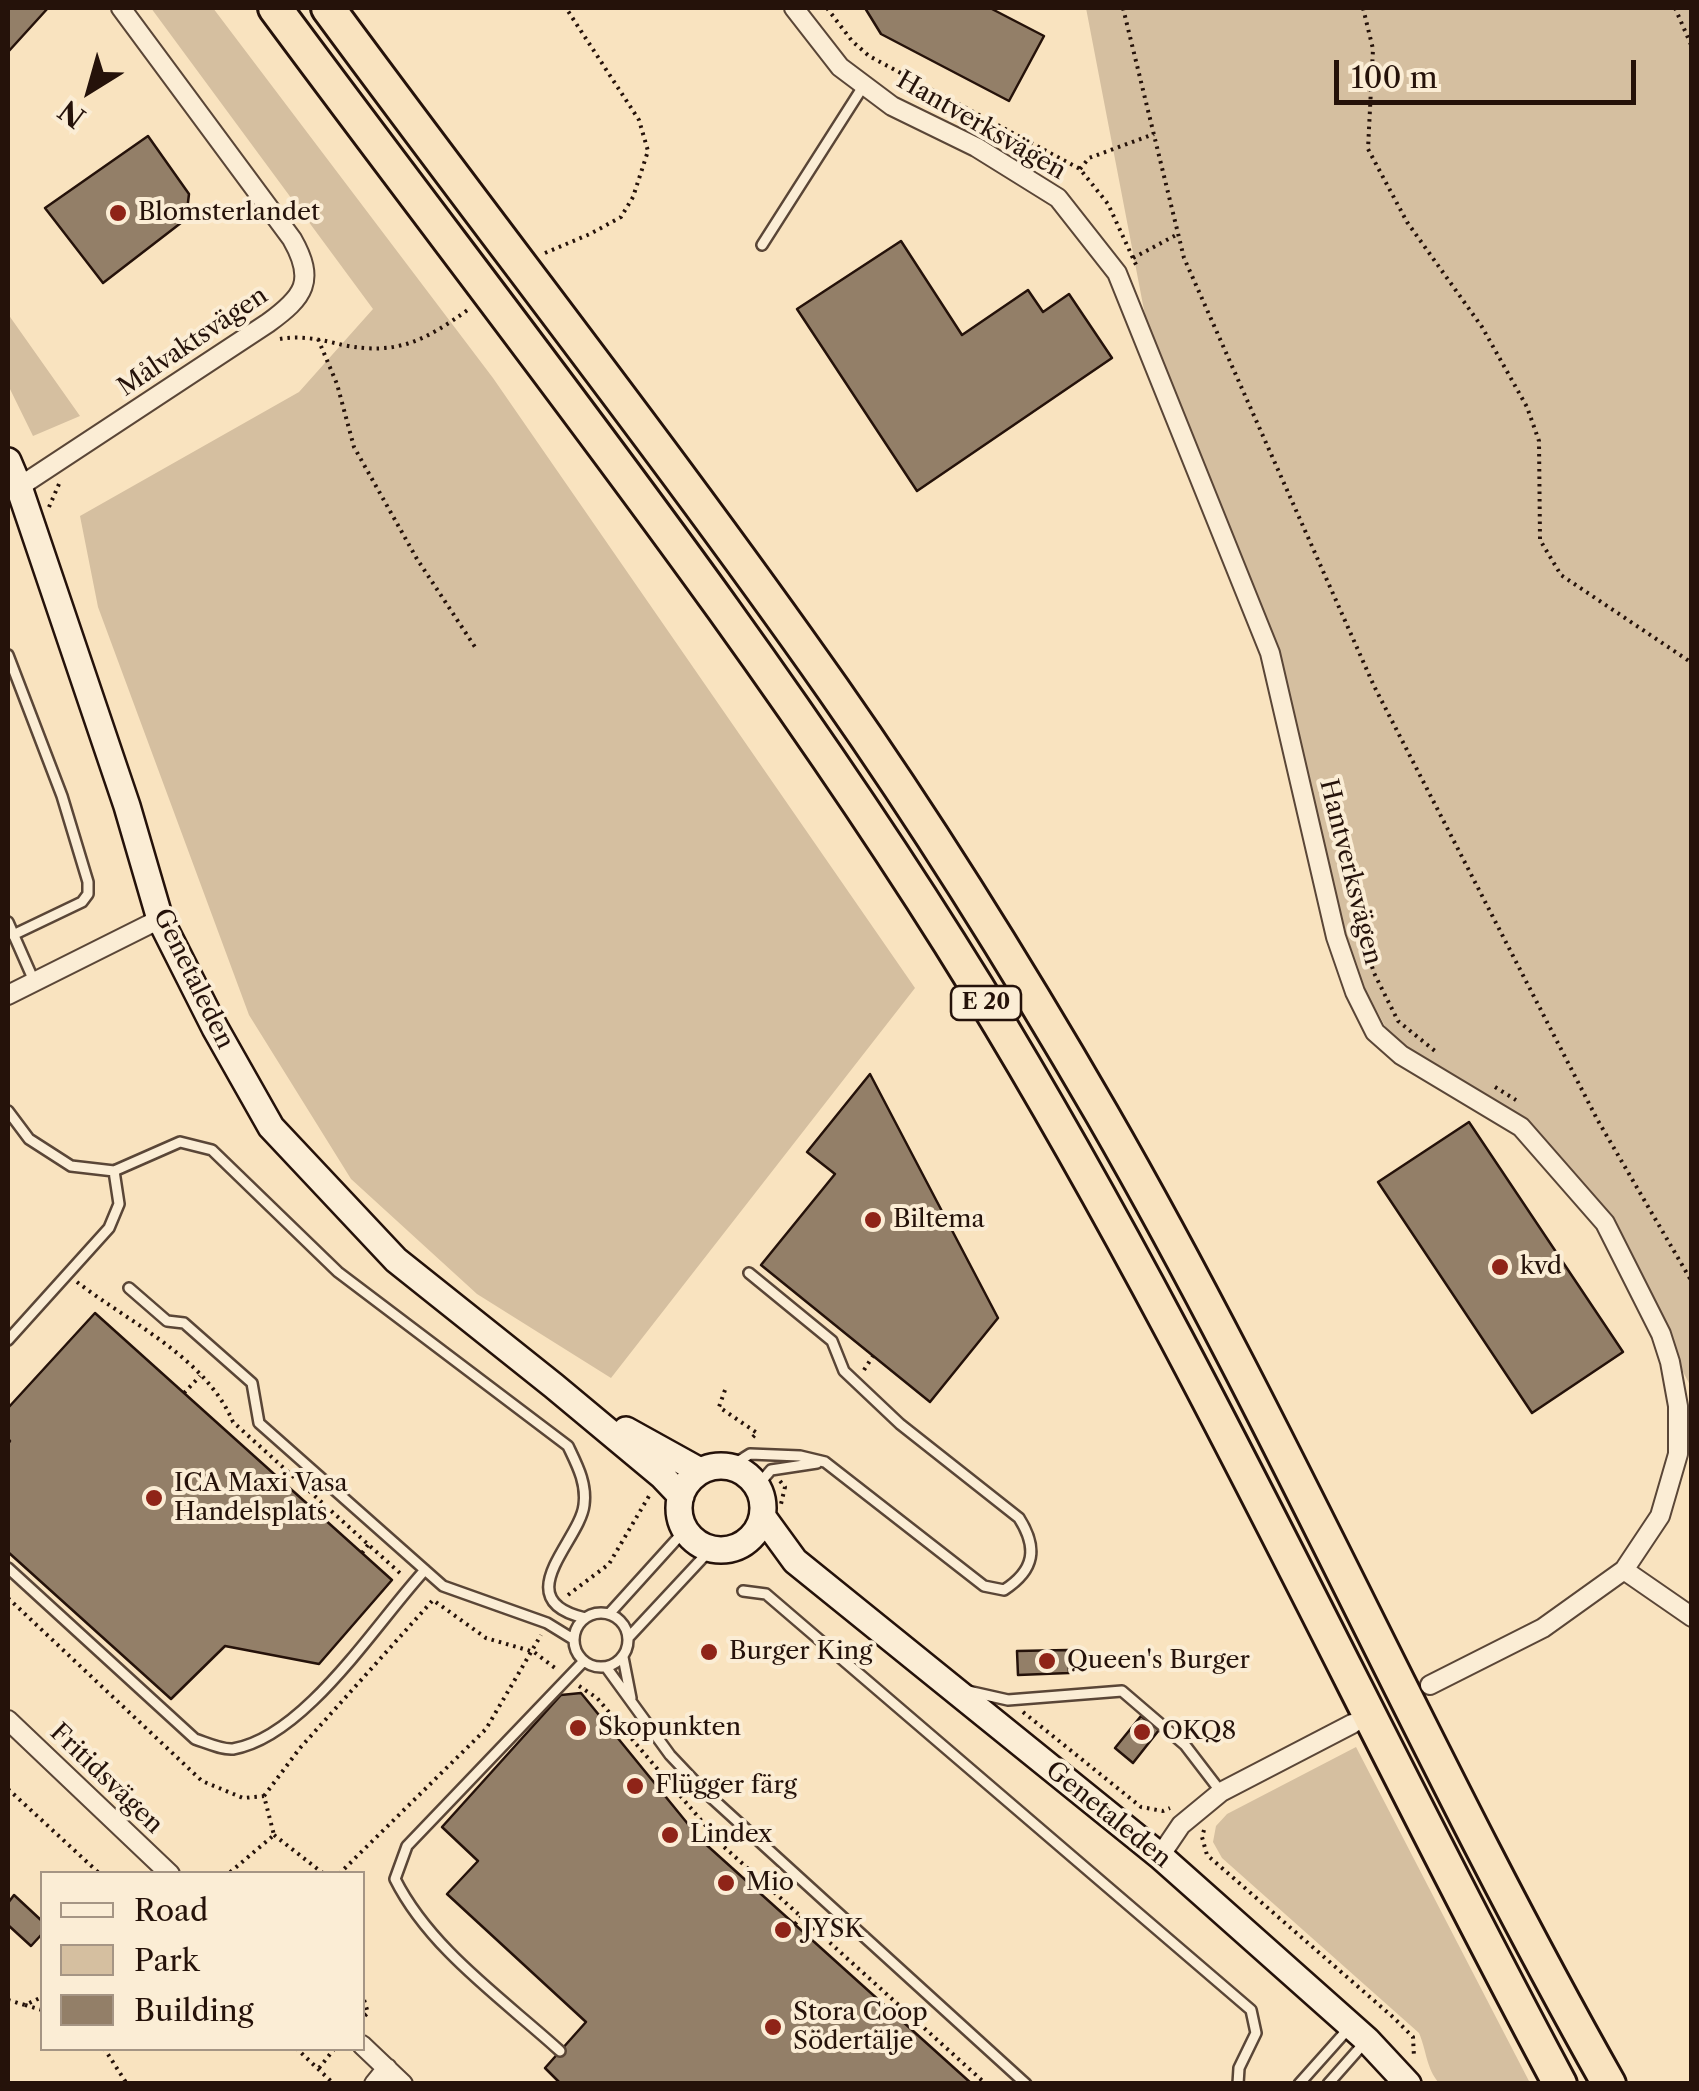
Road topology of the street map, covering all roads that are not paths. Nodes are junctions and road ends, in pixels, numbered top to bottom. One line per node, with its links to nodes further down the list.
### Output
1 (121, 8): 8 (street, Målvaktsvägen)
2 (276, 8): 62 (highway, E 20)
3 (328, 8): 63 (highway, E 20)
4 (794, 8): 5 (street, Hantverksvägen)
5 (864, 85): 6 (lane); 33 (street, Hantverksvägen)
6 (762, 246)
7 (8, 461): 8 (main road, Genetaleden)
8 (14, 492): 10 (main road, Genetaleden)
9 (8, 654): 12 (lane)
10 (160, 918): 13 (street); 20 (main road, Genetaleden)
11 (8, 922): 12 (lane)
12 (13, 935): 13 (lane)
13 (34, 981): 14 (street)
14 (8, 995)
15 (8, 1111): 16 (lane)
16 (114, 1171): 19 (lane); 37 (lane)
17 (750, 1273): 21 (lane)
18 (129, 1288): 32 (lane)
19 (8, 1340)
20 (554, 1386): 23 (main road, Genetaleden); 25 (main road, Genetaleden)
21 (824, 1462): 22 (lane); 24 (lane)
22 (731, 1466): 23 (main road); 24 (main road)
23 (700, 1471): 25 (main road)
24 (758, 1486): 26 (main road, Genetaleden)
25 (680, 1496): 27 (main road)
26 (763, 1517): 28 (main road); 30 (main road, Genetaleden)
27 (685, 1530): 29 (main road); 35 (lane)
28 (742, 1545): 29 (main road, Genetaleden); 30 (main road, Genetaleden)
29 (711, 1549): 38 (lane)
30 (795, 1562): 44 (main road, Genetaleden)
31 (8, 1568): 32 (lane)
32 (425, 1570): 39 (lane)
33 (1624, 1570): 36 (street); 43 (street, Hantverksvägen)
34 (743, 1591): 59 (lane)
35 (609, 1614): 37 (lane); 38 (lane)
36 (1692, 1617)
37 (585, 1618): 39 (lane)
38 (628, 1638): 40 (lane)
39 (573, 1640): 41 (lane)
40 (623, 1657): 42 (lane); 45 (lane)
41 (583, 1662): 42 (lane); 53 (lane)
42 (606, 1667): 45 (lane)
43 (1430, 1685)
44 (950, 1687): 48 (lane); 49 (main road, Genetaleden)
45 (632, 1700): 58 (lane)
46 (8, 1720): 50 (street, Fritidsvägen)
47 (1352, 1724): 48 (street)
48 (1221, 1792): 49 (street)
49 (1160, 1856): 51 (main road, Genetaleden)
50 (167, 1871)
51 (1359, 2033): 55 (main road, Genetaleden); 60 (lane); 61 (lane)
52 (365, 2048): 54 (street)
53 (560, 2051)
54 (388, 2068): 56 (street); 57 (street)
55 (1404, 2079)
56 (374, 2084)
57 (403, 2084)
58 (1026, 2084)
59 (1238, 2084)
60 (1299, 2084)
61 (1328, 2084)
62 (1560, 2084)
63 (1609, 2084)

